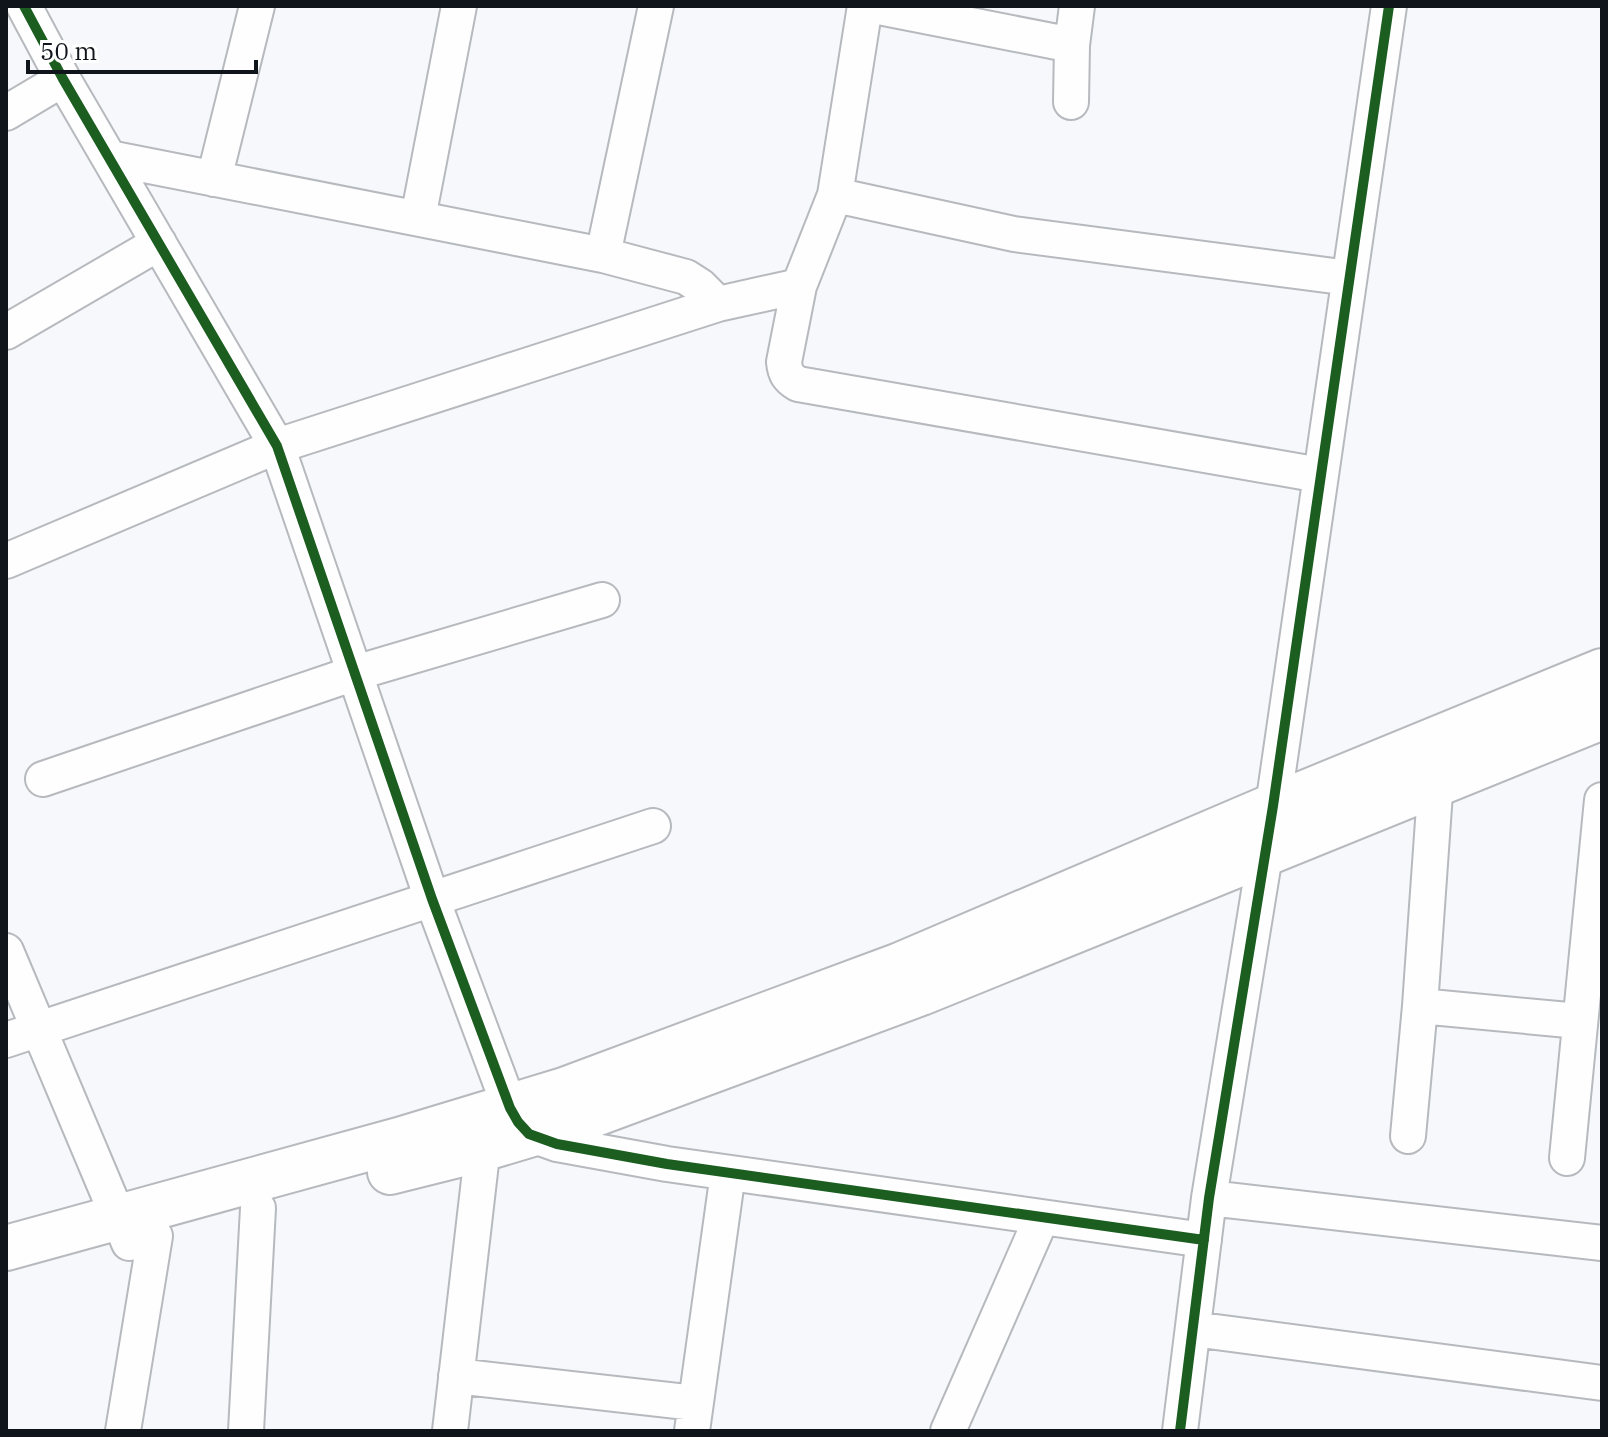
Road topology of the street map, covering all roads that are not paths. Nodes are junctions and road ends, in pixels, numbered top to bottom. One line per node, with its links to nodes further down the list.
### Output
1 (24, 6): 10 (street)
2 (257, 6): 14 (street)
3 (459, 6): 16 (street)
4 (656, 6): 18 (street)
5 (865, 6): 15 (street)
6 (874, 6): 9 (street)
7 (1077, 6): 9 (street)
8 (1389, 6): 19 (street)
9 (1072, 45): 11 (street)
10 (63, 79): 12 (street); 13 (street)
11 (1071, 102)
12 (6, 113)
13 (109, 158): 14 (street); 17 (street)
14 (214, 179): 16 (street)
15 (835, 195): 19 (street); 20 (street)
16 (418, 218): 18 (street)
17 (159, 243): 22 (street); 23 (street)
18 (603, 255): 21 (street)
19 (1349, 278): 24 (street)
20 (799, 286): 21 (street); 24 (street)
21 (718, 304): 23 (street)
22 (6, 332)
23 (277, 446): 25 (street); 28 (street)
24 (1320, 475): 34 (street)
25 (6, 561)
26 (602, 600): 28 (street)
27 (1602, 671): 30 (main road)
28 (355, 673): 31 (street); 37 (street)
29 (1602, 717): 32 (main road)
30 (1438, 740): 32 (street); 34 (main road)
31 (43, 779)
32 (1435, 786): 36 (main road); 39 (street)
33 (1602, 800): 40 (street)
34 (1273, 806): 36 (street); 43 (main road)
35 (653, 826): 37 (street)
36 (1264, 855): 43 (main road); 47 (street)
37 (432, 899): 41 (street); 43 (street)
38 (6, 951): 41 (street)
39 (1420, 1006): 40 (street); 44 (street)
40 (1579, 1021): 45 (street)
41 (39, 1029): 42 (street); 50 (street)
42 (6, 1040)
43 (501, 1126): 46 (street); 48 (main road); 50 (main road); 56 (street)
44 (1408, 1136)
45 (1567, 1158)
46 (728, 1173): 49 (street); 58 (street)
47 (1209, 1198): 51 (street); 52 (street)
48 (258, 1208): 50 (main road); 60 (street)
49 (1041, 1219): 51 (street); 62 (street)
50 (135, 1232): 53 (main road); 54 (main road); 59 (street)
51 (1204, 1240): 55 (street)
52 (1602, 1243)
53 (6, 1248)
54 (6, 1278)
55 (1193, 1329): 57 (street); 63 (street)
56 (456, 1376): 58 (street); 61 (street)
57 (1602, 1383)
58 (693, 1417)
59 (123, 1431)
60 (246, 1431)
61 (450, 1431)
62 (948, 1431)
63 (1180, 1431)

